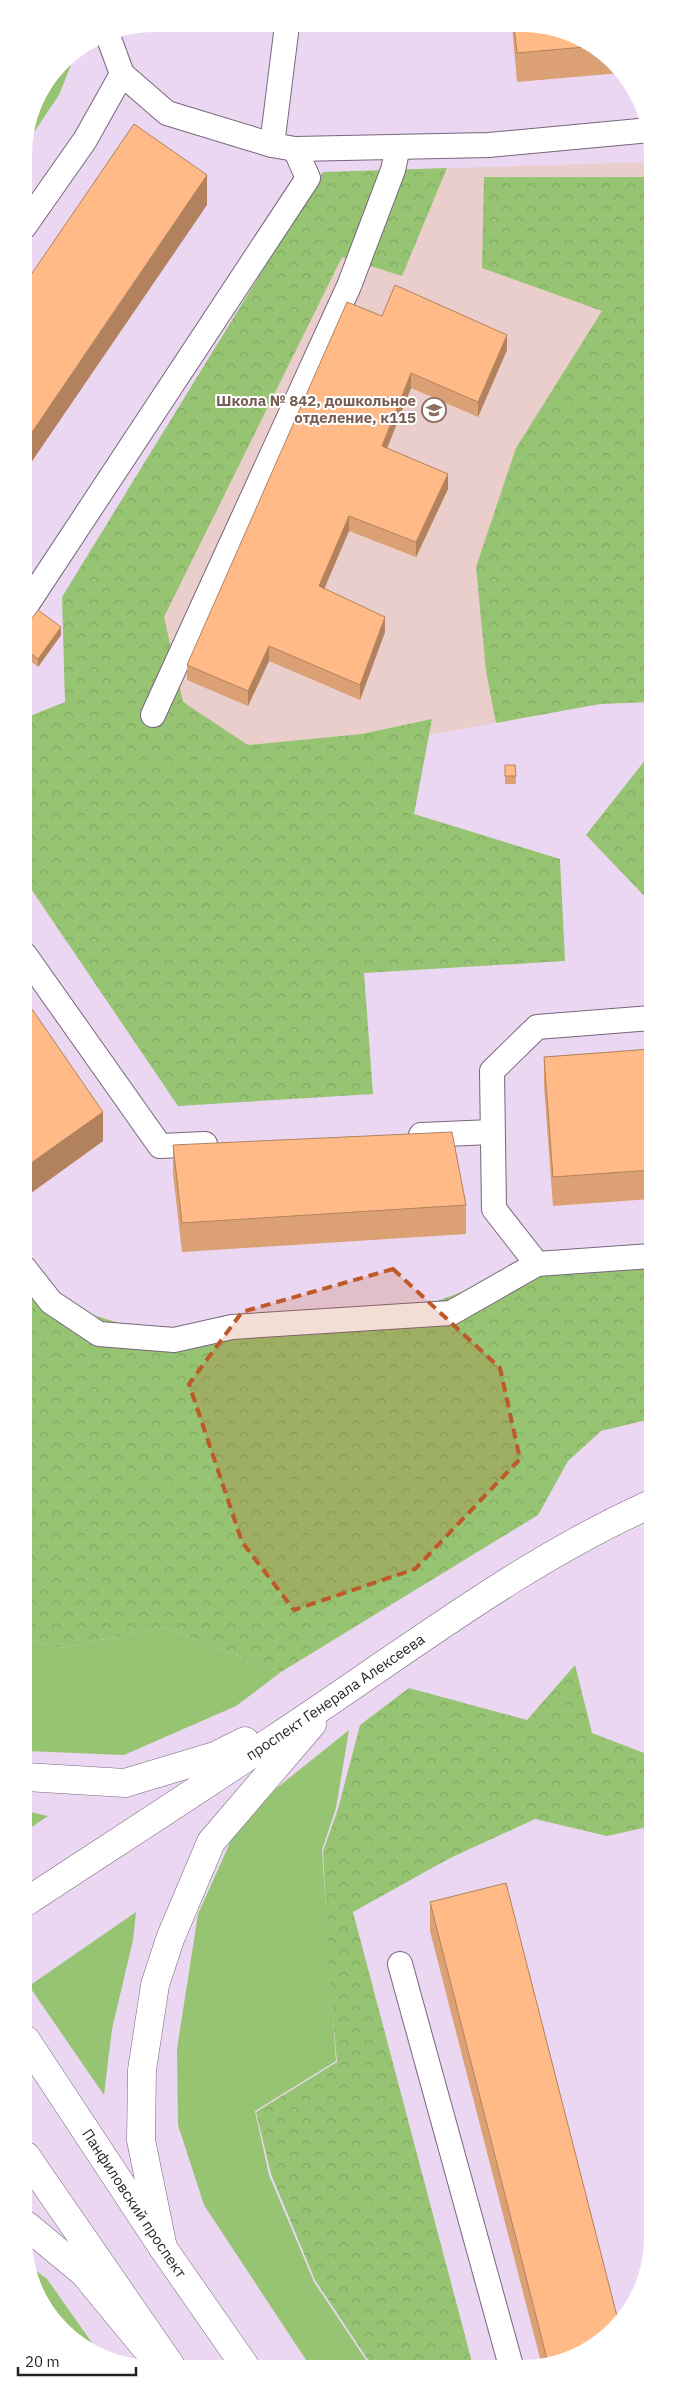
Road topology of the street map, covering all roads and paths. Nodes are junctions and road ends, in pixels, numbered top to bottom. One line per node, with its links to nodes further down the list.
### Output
1 (287, 33): 5 (lane)
2 (110, 41): 3 (lane)
3 (122, 74): 5 (lane); 7 (lane)
4 (641, 131): 6 (lane)
5 (283, 147): 6 (lane); 8 (lane)
6 (398, 147): 9 (lane)
7 (33, 214)
8 (33, 596)
9 (153, 715)
10 (33, 967): 14 (lane)
11 (644, 1019): 12 (lane)
12 (492, 1132): 13 (lane); 16 (lane)
13 (395, 1136)
14 (228, 1143)
15 (643, 1257): 16 (lane)
16 (537, 1264): 17 (lane)
17 (32, 1278)
18 (643, 1507): 19 (main road, проспект Генерала Алексеева)
19 (332, 1700): 20 (main road); 21 (main road, проспект Генерала Алексеева); 26 (main road)
20 (32, 1777)
21 (32, 1898)
22 (400, 1964): 30 (lane)
23 (32, 2049): 26 (main road, Панфиловский проспект)
24 (32, 2165): 28 (main road)
25 (32, 2230): 27 (main road)
26 (163, 2248): 29 (main road, Панфиловский проспект)
27 (156, 2360)
28 (167, 2360)
29 (241, 2360)
30 (509, 2360)

